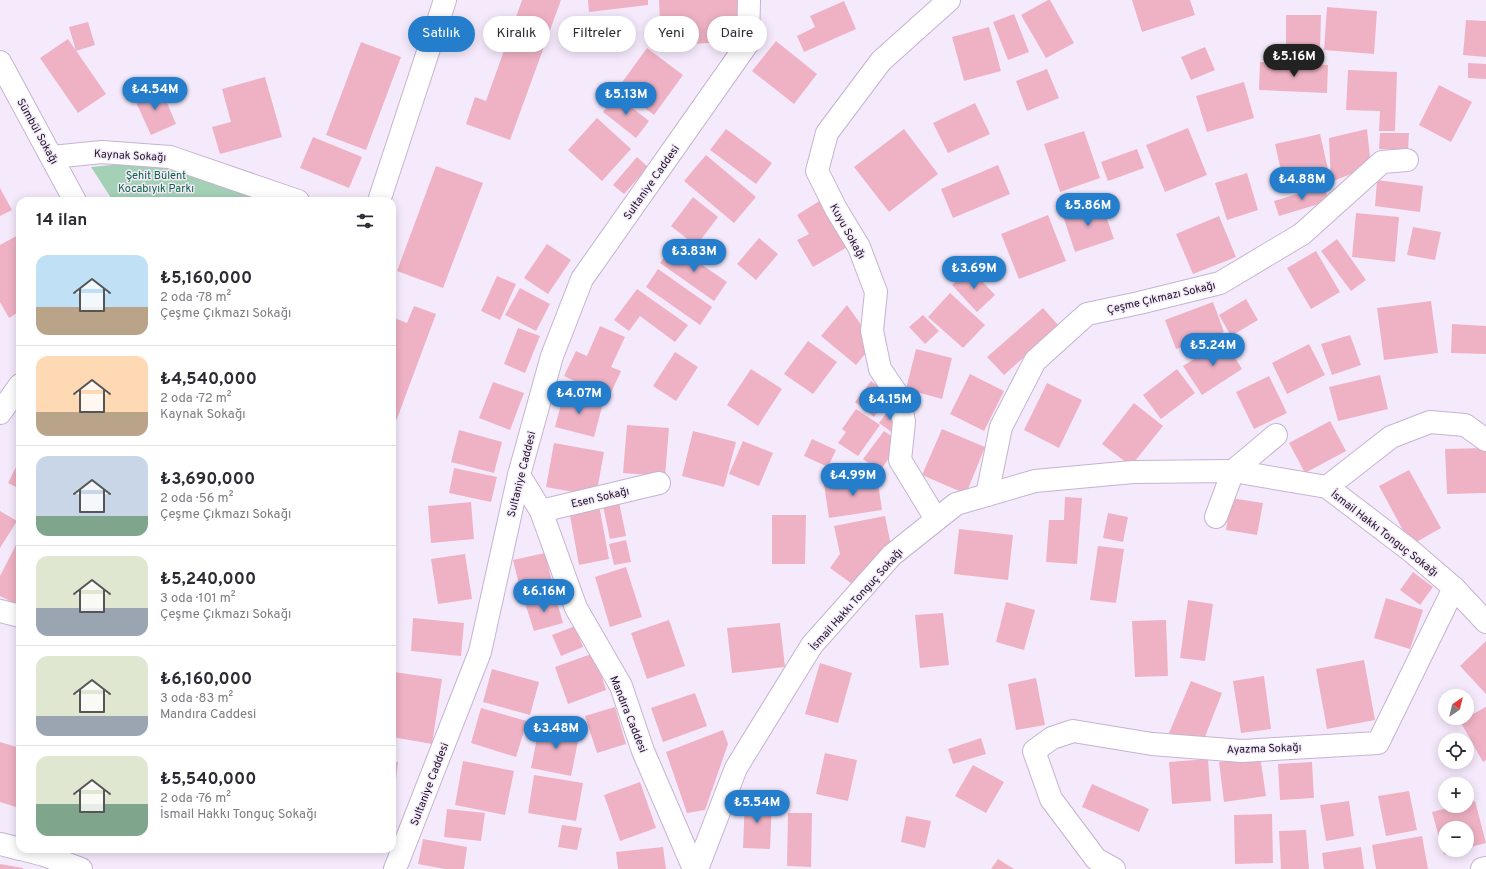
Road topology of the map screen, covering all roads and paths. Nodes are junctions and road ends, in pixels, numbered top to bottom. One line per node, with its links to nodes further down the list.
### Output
1 (445, 0): 9 (street)
2 (749, 0): 13 (street, Sultaniye Caddesi)
3 (949, 0): 19 (street, Kuyu Sokağı)
4 (0, 62): 5 (street, Sümbül Sokağı)
5 (52, 157): 7 (street, Sümbül Sokağı); 8 (street, Kaynak Sokağı)
6 (1407, 160): 16 (street, Çeşme Çıkmazı Sokağı)
7 (73, 197)
8 (286, 197)
9 (380, 197)
10 (1276, 435): 12 (street)
11 (1486, 440): 15 (street)
12 (1233, 471): 15 (street, İsmail Hakkı Tonguç Sokağı); 16 (street, İsmail Hakkı Tonguç Sokağı); 18 (street)
13 (519, 475): 17 (street, Mandıra Caddesi); 30 (street, Sultaniye Caddesi)
14 (659, 483): 17 (street, Esen Sokağı)
15 (1327, 487): 20 (street, İsmail Hakkı Tonguç Sokağı)
16 (987, 495): 19 (street, İsmail Hakkı Tonguç Sokağı)
17 (541, 512): 31 (street, Mandıra Caddesi)
18 (1216, 517)
19 (936, 520): 31 (street, İsmail Hakkı Tonguç Sokağı)
20 (1454, 588): 23 (street); 32 (street, Ayazma Sokağı)
21 (0, 611): 22 (street)
22 (16, 615)
23 (1486, 622)
24 (0, 844): 25 (street)
25 (16, 848)
26 (27, 853): 27 (street)
27 (43, 862): 29 (street)
28 (1486, 868): 33 (street)
29 (81, 869)
30 (394, 869)
31 (696, 869)
32 (1114, 869)
33 (1482, 869)

